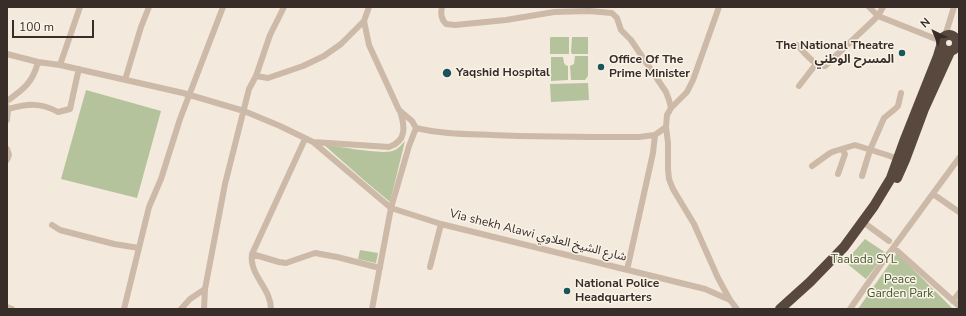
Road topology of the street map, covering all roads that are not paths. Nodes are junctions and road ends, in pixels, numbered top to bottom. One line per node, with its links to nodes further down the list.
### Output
1 (80, 7): 18 (street)
2 (150, 7): 21 (street)
3 (222, 7): 24 (street)
4 (284, 7): 20 (street)
5 (369, 7): 12 (street)
6 (442, 7): 27 (street)
7 (719, 7): 27 (street)
8 (869, 7): 11 (street)
9 (883, 7): 11 (street)
10 (954, 7): 13 (street)
11 (878, 16): 13 (street); 17 (street)
12 (364, 21): 20 (street); 28 (street)
13 (951, 44): 41 (highway)
14 (797, 45): 17 (street)
15 (7, 54): 16 (street)
16 (38, 62): 18 (street); 25 (street)
17 (816, 64): 22 (street)
18 (60, 65): 19 (street)
19 (79, 69): 21 (street); 26 (street)
20 (256, 76): 29 (street)
21 (125, 80): 24 (street)
22 (799, 86)
23 (901, 93): 38 (street)
24 (190, 95): 29 (street); 52 (street)
25 (7, 101)
26 (8, 108): 30 (street)
27 (670, 108): 31 (street)
28 (399, 110): 32 (street); 35 (street)
29 (244, 111): 34 (street); 59 (street)
30 (7, 120)
31 (666, 127): 33 (street); 61 (street)
32 (416, 128): 33 (street); 46 (street)
33 (654, 135): 57 (street)
34 (305, 138): 35 (street); 54 (street)
35 (313, 142): 46 (street)
36 (842, 148): 38 (street); 42 (street); 43 (street)
37 (7, 149): 39 (street)
38 (870, 150): 41 (street); 44 (street)
39 (8, 158)
40 (959, 158): 45 (street)
41 (901, 159): 50 (highway)
42 (812, 166)
43 (838, 174)
44 (862, 176)
45 (933, 194): 47 (street); 53 (street)
46 (391, 208): 49 (street, Via shekh Alawi شارع الشيخ العلاوي); 56 (street)
47 (959, 212)
48 (52, 224): 52 (street)
49 (441, 224): 55 (street); 57 (street, Via shekh Alawi شارع الشيخ العلاوي)
50 (866, 224): 51 (street); 58 (highway)
51 (889, 241)
52 (139, 248): 66 (street)
53 (894, 248): 62 (street); 74 (street)
54 (252, 254): 56 (street); 69 (street)
55 (430, 267)
56 (380, 268): 70 (street)
57 (627, 270): 61 (street, Via shekh Alawi شارع الشيخ العلاوي)
58 (812, 284): 72 (highway); 73 (highway)
59 (205, 289): 67 (street); 68 (street)
60 (959, 293): 62 (street)
61 (730, 300): 71 (street)
62 (953, 301): 63 (street)
63 (959, 306)
64 (7, 307): 65 (street)
65 (12, 309)
66 (124, 309)
67 (181, 309)
68 (204, 309)
69 (271, 309)
70 (372, 309)
71 (737, 309)
72 (780, 309)
73 (788, 309)
74 (850, 309)

